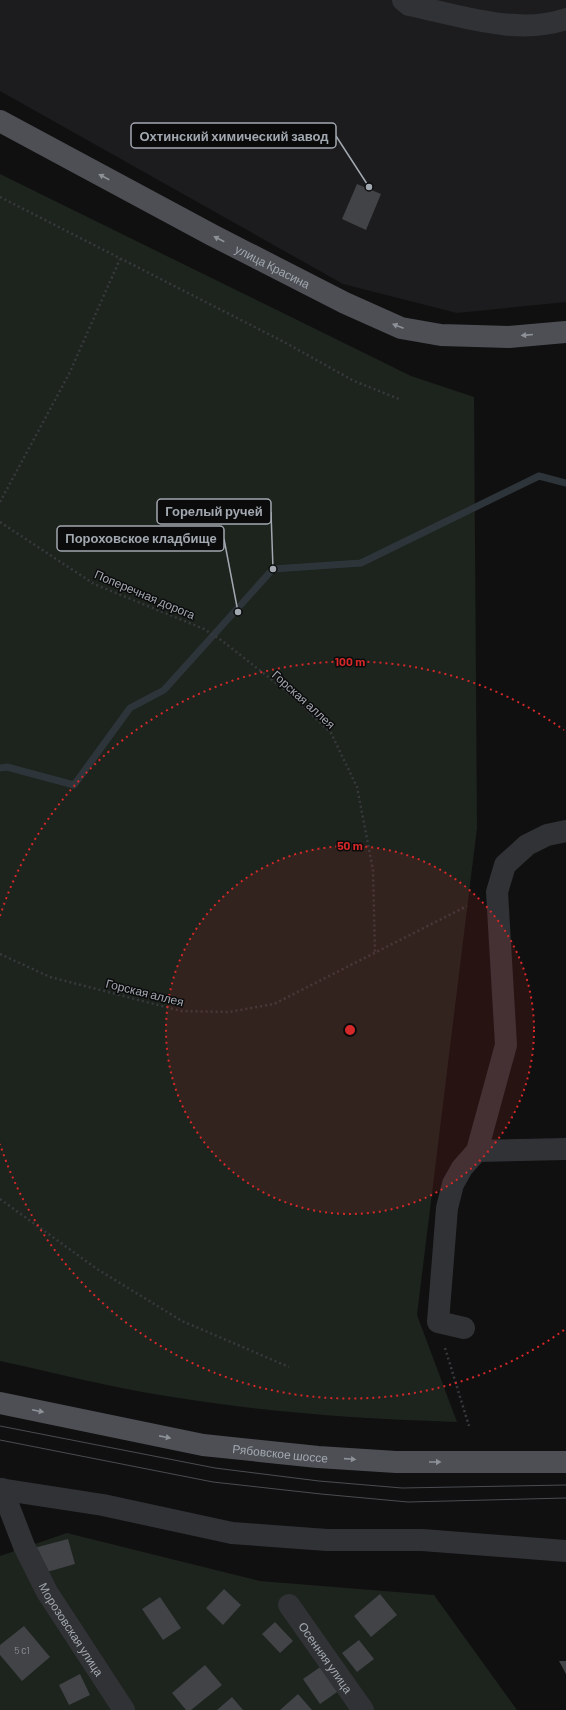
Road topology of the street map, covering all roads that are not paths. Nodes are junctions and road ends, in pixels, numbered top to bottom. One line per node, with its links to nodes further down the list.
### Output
1 (403, 0): 2 (street)
2 (566, 19)
3 (0, 121): 4 (main road, улица Красина, one-way to 3)
4 (566, 332)
5 (566, 831): 7 (street)
6 (566, 1149): 7 (street)
7 (477, 1151): 8 (street)
8 (464, 1328)
9 (0, 1403): 10 (main road, Рябовское шоссе, one-way to 10)
10 (566, 1462)
11 (1, 1489): 12 (street); 14 (street, Морозовская улица)
12 (566, 1551)
13 (289, 1605): 15 (street, Осенняя улица)
14 (124, 1710)
15 (363, 1710)

